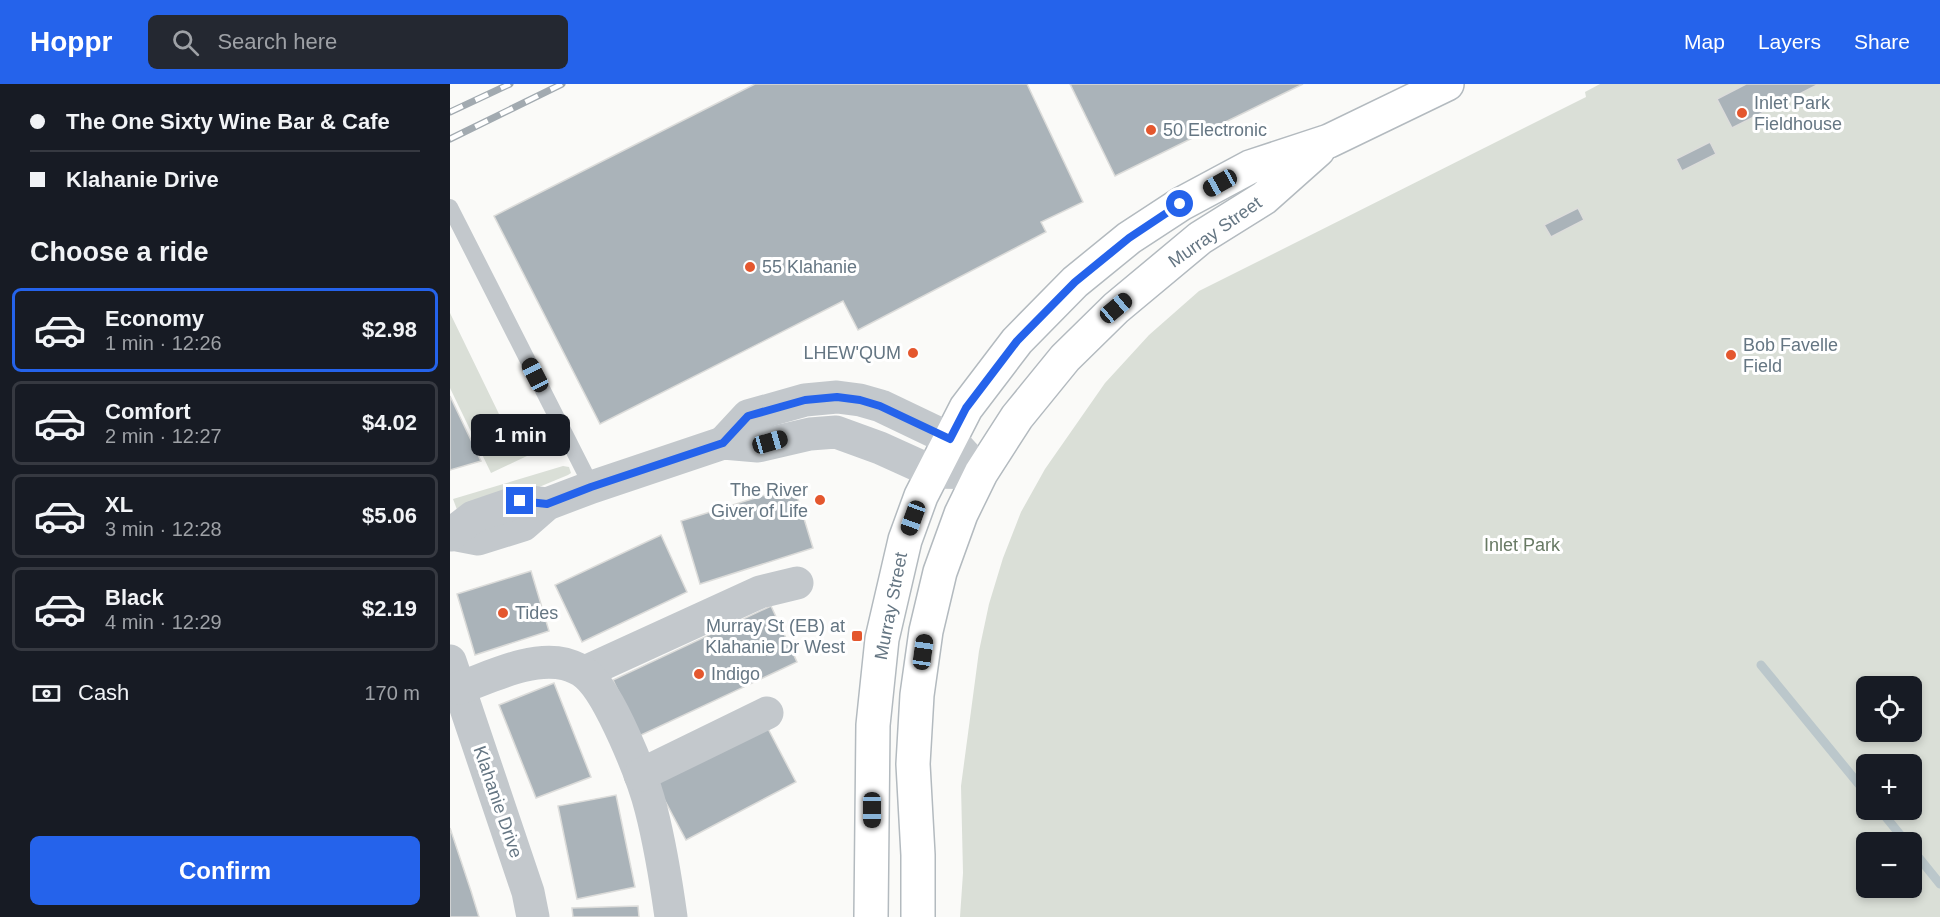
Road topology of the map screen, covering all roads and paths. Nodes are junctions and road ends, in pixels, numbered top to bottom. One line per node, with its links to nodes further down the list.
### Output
1 (1447, 84): 2 (main road, Murray Street)
2 (1329, 141): 4 (main road, Murray Street); 7 (main road, Murray Street)
3 (450, 207): 8 (lane)
4 (950, 439): 5 (street); 6 (main road, Murray Street); 7 (street)
5 (723, 443): 6 (street); 8 (street)
6 (933, 472): 7 (street); 17 (main road, Murray Street)
7 (981, 473): 18 (main road, Murray Street)
8 (591, 487): 9 (street)
9 (451, 534)
10 (797, 583): 11 (street)
11 (585, 672): 12 (street, Klahanie Drive); 14 (street)
12 (455, 675): 15 (street, Klahanie Drive)
13 (767, 713): 14 (street)
14 (640, 775): 16 (street)
15 (533, 917)
16 (671, 917)
17 (871, 917)
18 (918, 917)

